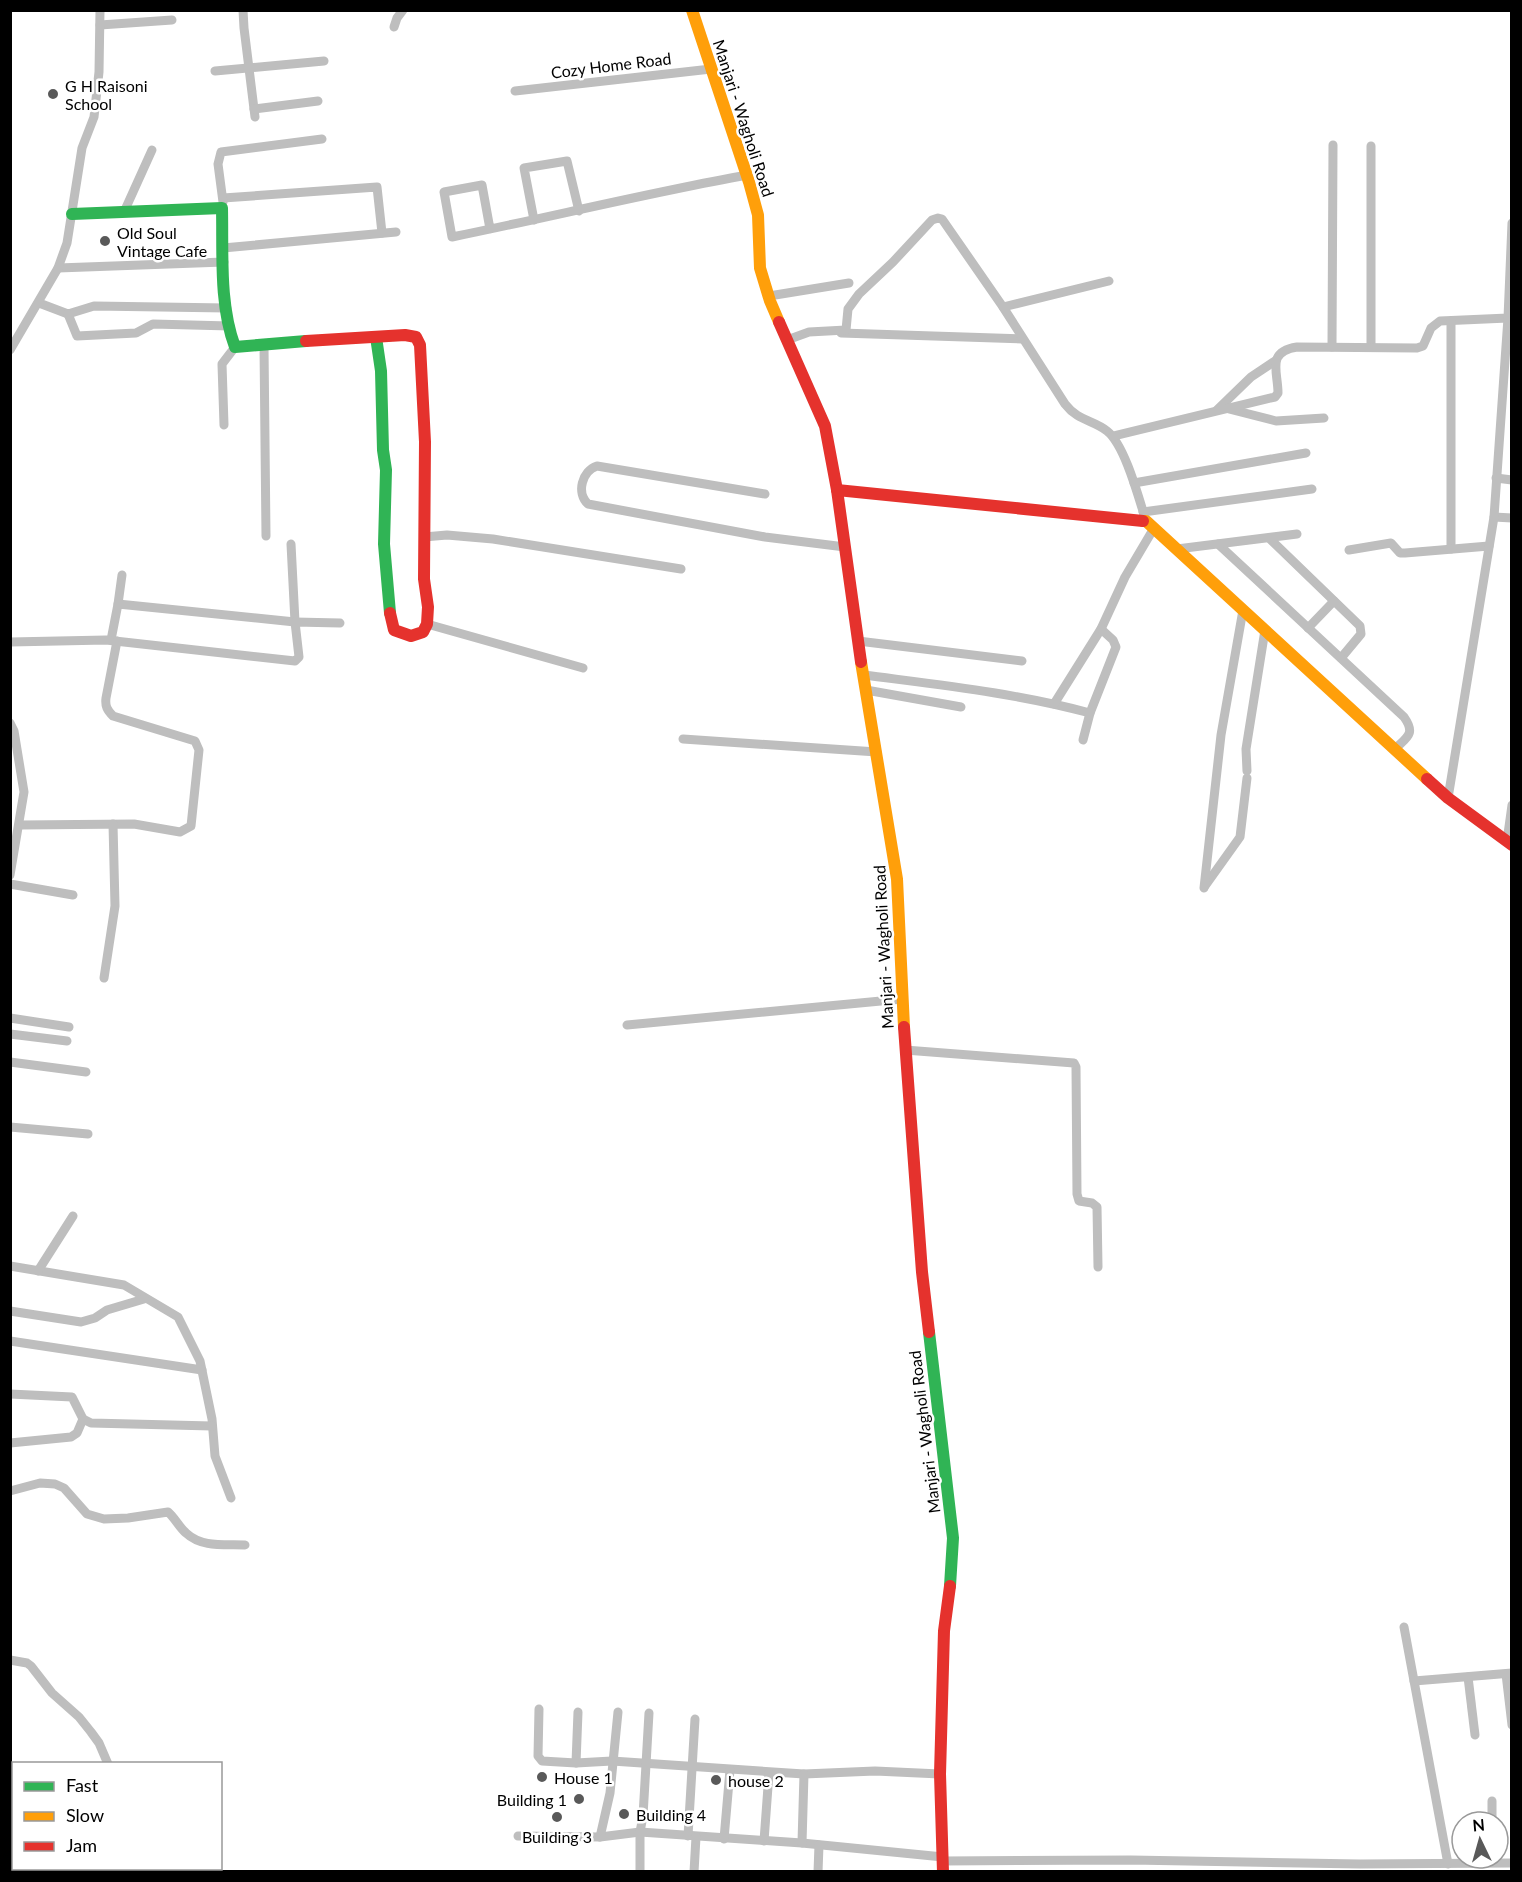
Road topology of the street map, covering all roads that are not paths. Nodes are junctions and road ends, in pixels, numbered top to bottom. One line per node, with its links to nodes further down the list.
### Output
1 (100, 10): 6 (street)
2 (243, 10): 9 (street)
3 (403, 10): 7 (street)
4 (692, 10): 10 (street, Manjari - Wagholi Road)
5 (172, 20): 6 (street)
6 (100, 25): 22 (street)
7 (394, 27)
8 (324, 61): 9 (street)
9 (249, 68): 11 (street); 13 (street)
10 (711, 69): 12 (street, Cozy Home Road); 18 (street, Manjari - Wagholi Road)
11 (215, 71)
12 (515, 91)
13 (318, 100)
14 (322, 139): 19 (street)
15 (1333, 145): 47 (street)
16 (1371, 146): 48 (street)
17 (152, 150): 21 (street)
18 (747, 175): 20 (street); 33 (street, Manjari - Wagholi Road)
19 (223, 203): 21 (street); 27 (street); 28 (street)
20 (579, 211): 23 (street); 23 (street)
21 (124, 212): 22 (street)
22 (72, 214): 30 (street)
23 (534, 220): 25 (street)
24 (1512, 224): 38 (street)
25 (490, 229): 25 (street)
26 (396, 232): 27 (street)
27 (382, 233): 28 (street)
28 (223, 248): 29 (street)
29 (224, 262): 30 (street); 36 (street)
30 (58, 268): 34 (street)
31 (1109, 281): 35 (street)
32 (849, 283): 33 (street)
33 (769, 297): 44 (street, Manjari - Wagholi Road)
34 (39, 303): 37 (street); 49 (street)
35 (1003, 307): 41 (street); 43 (street)
36 (227, 308): 37 (street); 40 (street)
37 (68, 314): 40 (street)
38 (1508, 318): 39 (street); 51 (street)
39 (1451, 321): 48 (street); 78 (street)
40 (230, 326): 46 (street)
41 (810, 332): 43 (street); 44 (street)
42 (376, 337): 45 (street); 71 (street); 87 (street)
43 (1022, 339): 58 (street)
44 (787, 340): 64 (street, Manjari - Wagholi Road)
45 (264, 346): 46 (street); 70 (street)
46 (235, 347): 55 (street)
47 (1332, 347): 48 (street); 50 (street)
48 (1371, 347)
49 (10, 350)
50 (1275, 361): 52 (street); 53 (street)
51 (1507, 385): 56 (street)
52 (1226, 409): 53 (street); 54 (street)
53 (1215, 411): 58 (street)
54 (1324, 418)
55 (224, 424)
56 (1500, 424): 57 (street); 60 (street)
57 (1512, 426)
58 (1113, 436): 62 (street)
59 (1306, 453): 62 (street)
60 (1496, 478): 61 (street); 66 (street)
61 (1512, 480)
62 (1134, 483): 68 (street)
63 (1312, 489): 68 (street)
64 (837, 490): 68 (street); 76 (street, Manjari - Wagholi Road)
65 (765, 494): 76 (street)
66 (1494, 517): 67 (street); 75 (street)
67 (1512, 518)
68 (1148, 520): 77 (street); 89 (street)
69 (1297, 534): 72 (street)
70 (266, 536)
71 (424, 537): 80 (street); 87 (street)
72 (1269, 538): 74 (street); 82 (street)
73 (291, 544): 85 (street)
74 (1218, 544): 77 (street); 88 (street)
75 (1489, 546): 78 (street); 107 (street)
76 (845, 547): 92 (street, Manjari - Wagholi Road)
77 (1177, 549): 84 (street)
78 (1451, 549): 79 (street)
79 (1349, 550)
80 (681, 569)
81 (122, 575): 83 (street)
82 (1334, 601): 88 (street); 94 (street)
83 (118, 604): 85 (street); 91 (street)
84 (1243, 610): 90 (street); 90 (street)
85 (295, 622): 86 (street); 91 (street)
86 (340, 624)
87 (427, 624): 96 (street)
88 (1308, 628): 94 (street)
89 (1101, 629): 99 (street); 101 (street)
90 (1265, 630): 105 (street)
91 (114, 641): 93 (street); 109 (street)
92 (858, 641): 95 (street); 97 (street, Manjari - Wagholi Road)
93 (10, 642)
94 (1341, 658): 105 (street)
95 (1022, 661)
96 (583, 668)
97 (864, 675): 98 (street, Manjari - Wagholi Road); 99 (street)
98 (866, 690): 100 (street); 106 (street, Manjari - Wagholi Road)
99 (1054, 704): 101 (street)
100 (961, 707)
101 (1090, 713): 104 (street)
102 (10, 723): 110 (street)
103 (683, 739): 106 (street)
104 (1083, 740)
105 (1395, 749): 107 (street)
106 (877, 752): 116 (street, Manjari - Wagholi Road)
107 (1448, 798): 111 (street)
108 (1512, 805): 111 (street)
109 (113, 824): 110 (street); 115 (street)
110 (20, 825): 112 (street)
111 (1509, 843)
112 (10, 875)
113 (10, 884): 114 (street)
114 (73, 894)
115 (104, 978)
116 (902, 999): 118 (street); 122 (street, Manjari - Wagholi Road)
117 (10, 1018): 119 (street)
118 (627, 1025)
119 (69, 1027)
120 (10, 1034): 121 (street)
121 (67, 1041)
122 (904, 1050): 129 (street); 162 (street, Manjari - Wagholi Road)
123 (10, 1062): 124 (street)
124 (86, 1072)
125 (10, 1127): 126 (street)
126 (88, 1134)
127 (73, 1216): 130 (street)
128 (10, 1266): 130 (street)
129 (1098, 1267)
130 (38, 1270): 131 (street)
131 (144, 1299): 132 (street); 134 (street)
132 (10, 1311)
133 (10, 1341): 134 (street)
134 (202, 1370): 137 (street)
135 (10, 1394): 136 (street)
136 (83, 1419): 137 (street); 138 (street)
137 (212, 1426): 140 (street)
138 (10, 1443)
139 (10, 1491): 141 (street)
140 (231, 1498)
141 (245, 1545)
142 (1404, 1627): 146 (street)
143 (10, 1660): 155 (street)
144 (1509, 1674): 145 (street); 152 (street)
145 (1468, 1677): 146 (street); 153 (street)
146 (1414, 1681): 174 (street)
147 (539, 1709): 156 (street)
148 (578, 1712): 156 (street)
149 (618, 1712): 154 (street)
150 (649, 1713): 157 (street)
151 (695, 1719): 158 (street)
152 (1512, 1725)
153 (1475, 1735)
154 (612, 1761): 156 (street); 157 (street); 168 (street)
155 (107, 1762)
156 (576, 1763)
157 (646, 1763): 158 (street); 165 (street)
158 (691, 1768): 159 (street); 167 (street)
159 (730, 1770): 160 (street); 169 (street)
160 (769, 1773): 161 (street); 170 (street)
161 (804, 1774): 162 (street); 171 (street)
162 (940, 1774): 173 (street, Manjari - Wagholi Road)
163 (1492, 1802): 164 (street)
164 (1492, 1810)
165 (640, 1832): 167 (street); 168 (street); 175 (street)
166 (518, 1836): 168 (street)
167 (692, 1836): 169 (street); 176 (street)
168 (600, 1837)
169 (724, 1839): 170 (street)
170 (764, 1841): 171 (street)
171 (802, 1843): 172 (street)
172 (819, 1845): 173 (street); 177 (street)
173 (943, 1863): 174 (street)
174 (1448, 1864)
175 (640, 1872)
176 (694, 1872)
177 (819, 1872)

